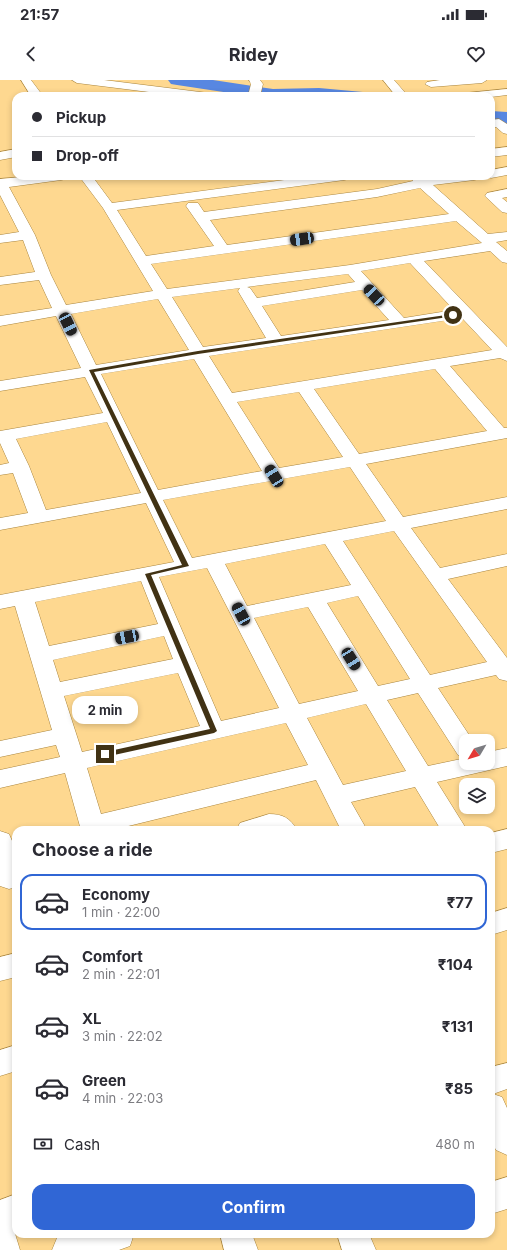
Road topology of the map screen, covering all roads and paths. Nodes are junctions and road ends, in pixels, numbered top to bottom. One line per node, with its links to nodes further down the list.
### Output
1 (26, 80): 7 (street)
2 (76, 80): 8 (street)
3 (388, 80): 10 (street)
4 (475, 80): 6 (street)
5 (255, 82): 9 (street)
6 (429, 82): 11 (street)
7 (34, 92)
8 (175, 92)
9 (254, 92)
10 (398, 92)
11 (438, 92)
12 (507, 92): 13 (street)
13 (495, 93)
14 (495, 124): 15 (street)
15 (507, 132): 16 (street)
16 (495, 134)
17 (507, 151): 18 (street)
18 (495, 152)
19 (12, 154): 20 (street)
20 (0, 156)
21 (507, 171): 22 (street)
22 (495, 173)
23 (26, 180): 28 (street)
24 (88, 180): 32 (street)
25 (310, 180): 30 (street)
26 (327, 180): 31 (street)
27 (418, 180): 31 (street); 34 (street)
28 (0, 183): 36 (street)
29 (507, 193): 33 (street)
30 (186, 197): 32 (street); 35 (street)
31 (344, 198): 35 (street)
32 (109, 207): 43 (street)
33 (507, 209)
34 (460, 216): 39 (street); 40 (street)
35 (201, 217): 40 (street)
36 (28, 235): 38 (street); 45 (street)
37 (507, 236): 39 (street)
38 (0, 239)
39 (489, 243): 41 (street); 42 (street)
40 (224, 250): 43 (street)
41 (413, 258): 44 (street); 52 (street)
42 (507, 259)
43 (142, 261): 49 (street)
44 (350, 269): 47 (street); 48 (street)
45 (44, 275): 46 (street); 51 (street)
46 (0, 281)
47 (240, 284): 49 (street); 50 (street)
48 (365, 285): 50 (street); 54 (street)
49 (162, 294): 51 (street); 56 (street)
50 (252, 303): 55 (street)
51 (62, 312): 53 (street); 59 (street)
52 (466, 313): 54 (street); 57 (street)
53 (0, 321)
54 (401, 323): 55 (street)
55 (276, 341): 56 (street)
56 (198, 353): 59 (street); 62 (street)
57 (506, 354): 58 (street)
58 (439, 364): 61 (street); 64 (street)
59 (91, 371): 60 (street); 63 (street)
60 (0, 386)
61 (304, 387): 62 (street); 66 (street)
62 (227, 399): 69 (street)
63 (113, 416): 65 (street); 70 (street)
64 (503, 433): 66 (street)
65 (3, 435): 67 (street)
66 (355, 461): 69 (street); 74 (street)
67 (20, 466): 68 (street); 72 (street)
68 (0, 470)
69 (274, 476): 70 (street)
70 (152, 498): 72 (street); 78 (street)
71 (507, 503): 74 (street)
72 (39, 518): 73 (street)
73 (0, 524)
74 (399, 525): 75 (street); 80 (street)
75 (331, 538): 77 (street); 81 (street)
76 (507, 560): 80 (street)
77 (213, 561): 78 (street); 85 (street)
78 (186, 566): 79 (street)
79 (148, 574): 82 (street); 86 (street)
80 (436, 575): 89 (street)
81 (363, 589): 83 (street); 90 (street)
82 (24, 598): 84 (street); 87 (street)
83 (314, 599): 85 (street); 92 (street)
84 (0, 602)
85 (241, 614): 93 (street)
86 (171, 628): 87 (street); 88 (street)
87 (41, 655): 91 (street)
88 (185, 664): 91 (street); 94 (street)
89 (505, 669): 90 (street)
90 (424, 684): 92 (street); 95 (street)
91 (52, 691): 96 (street)
92 (373, 695): 93 (street); 103 (street)
93 (293, 713): 94 (street); 102 (street)
94 (214, 731): 100 (street)
95 (459, 734)
96 (66, 735): 97 (street); 100 (street)
97 (0, 749)
98 (507, 757): 99 (street)
99 (495, 758)
100 (73, 761): 104 (street); 106 (street)
101 (459, 765): 103 (street)
102 (323, 770): 105 (street); 107 (street)
103 (421, 776): 105 (street); 111 (street)
104 (0, 778)
105 (336, 796): 110 (street)
106 (93, 826)
107 (102, 826)
108 (262, 826): 109 (street)
109 (280, 826)
110 (352, 826)
111 (452, 826)
112 (507, 839): 114 (street)
113 (0, 841): 115 (street)
114 (495, 842)
115 (8, 879)
116 (507, 919): 117 (street)
117 (495, 923)
118 (12, 966): 119 (street)
119 (0, 968)
120 (12, 1059): 121 (street)
121 (0, 1063)
122 (507, 1076): 123 (street)
123 (495, 1080)
124 (495, 1115): 125 (street)
125 (507, 1140)
126 (507, 1194): 127 (street)
127 (495, 1197)
128 (12, 1212): 129 (street)
129 (0, 1216)
130 (0, 1234): 133 (street)
131 (237, 1238): 135 (street)
132 (115, 1240): 134 (street)
133 (3, 1250)
134 (69, 1250)
135 (240, 1250)

